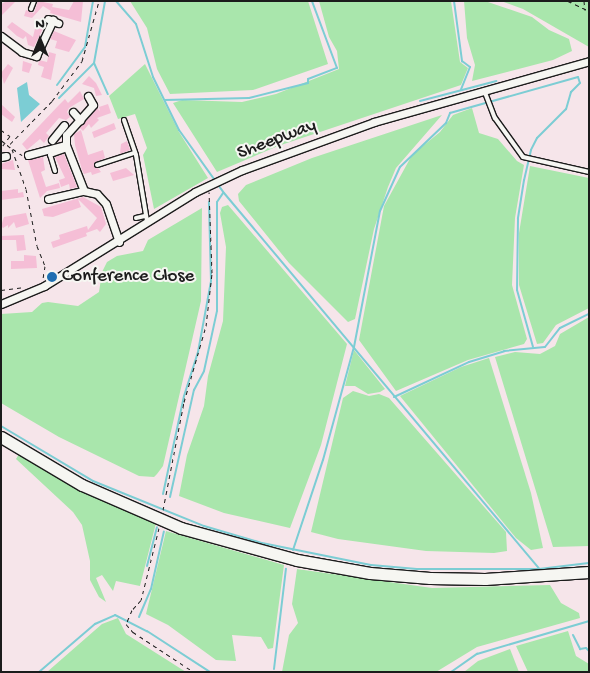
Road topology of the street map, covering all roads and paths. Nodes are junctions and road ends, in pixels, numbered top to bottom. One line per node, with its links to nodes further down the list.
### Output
1 (99, 1): 23 (path)
2 (568, 1): 6 (path)
3 (584, 1): 6 (path)
4 (33, 2): 5 (lane)
5 (31, 9)
6 (585, 10): 7 (path)
7 (589, 11)
8 (53, 21): 9 (street)
9 (2, 37)
10 (589, 61): 11 (street, Sheepway)
11 (484, 90): 33 (lane); 34 (street, Sheepway)
12 (88, 96): 14 (street)
13 (73, 112): 14 (street)
14 (80, 120): 19 (street)
15 (124, 120): 27 (lane)
16 (64, 125): 18 (street)
17 (1, 130): 22 (path)
18 (58, 132): 19 (street); 21 (street)
19 (66, 136): 24 (street)
20 (1, 140): 22 (path)
21 (52, 140)
22 (6, 142): 23 (path); 25 (path)
23 (10, 144): 26 (path)
24 (67, 147): 28 (street); 32 (lane); 35 (street)
25 (1, 148)
26 (12, 149): 28 (path); 40 (path)
27 (136, 153): 29 (lane); 38 (lane)
28 (28, 155)
29 (106, 162): 30 (lane); 31 (lane)
30 (97, 165)
31 (108, 168)
32 (55, 171)
33 (589, 172)
34 (213, 183): 38 (street, Sheepway); 45 (path)
35 (84, 191): 36 (street); 39 (street)
36 (48, 199)
37 (136, 218): 38 (lane)
38 (146, 219): 39 (street, Sheepway)
39 (118, 242): 40 (street, Sheepway)
40 (42, 283): 43 (street, Sheepway)
41 (28, 287): 42 (path)
42 (1, 290)
43 (1, 304)
44 (1, 437): 45 (main road)
45 (162, 516): 46 (main road); 47 (path)
46 (589, 572)
47 (194, 672)

